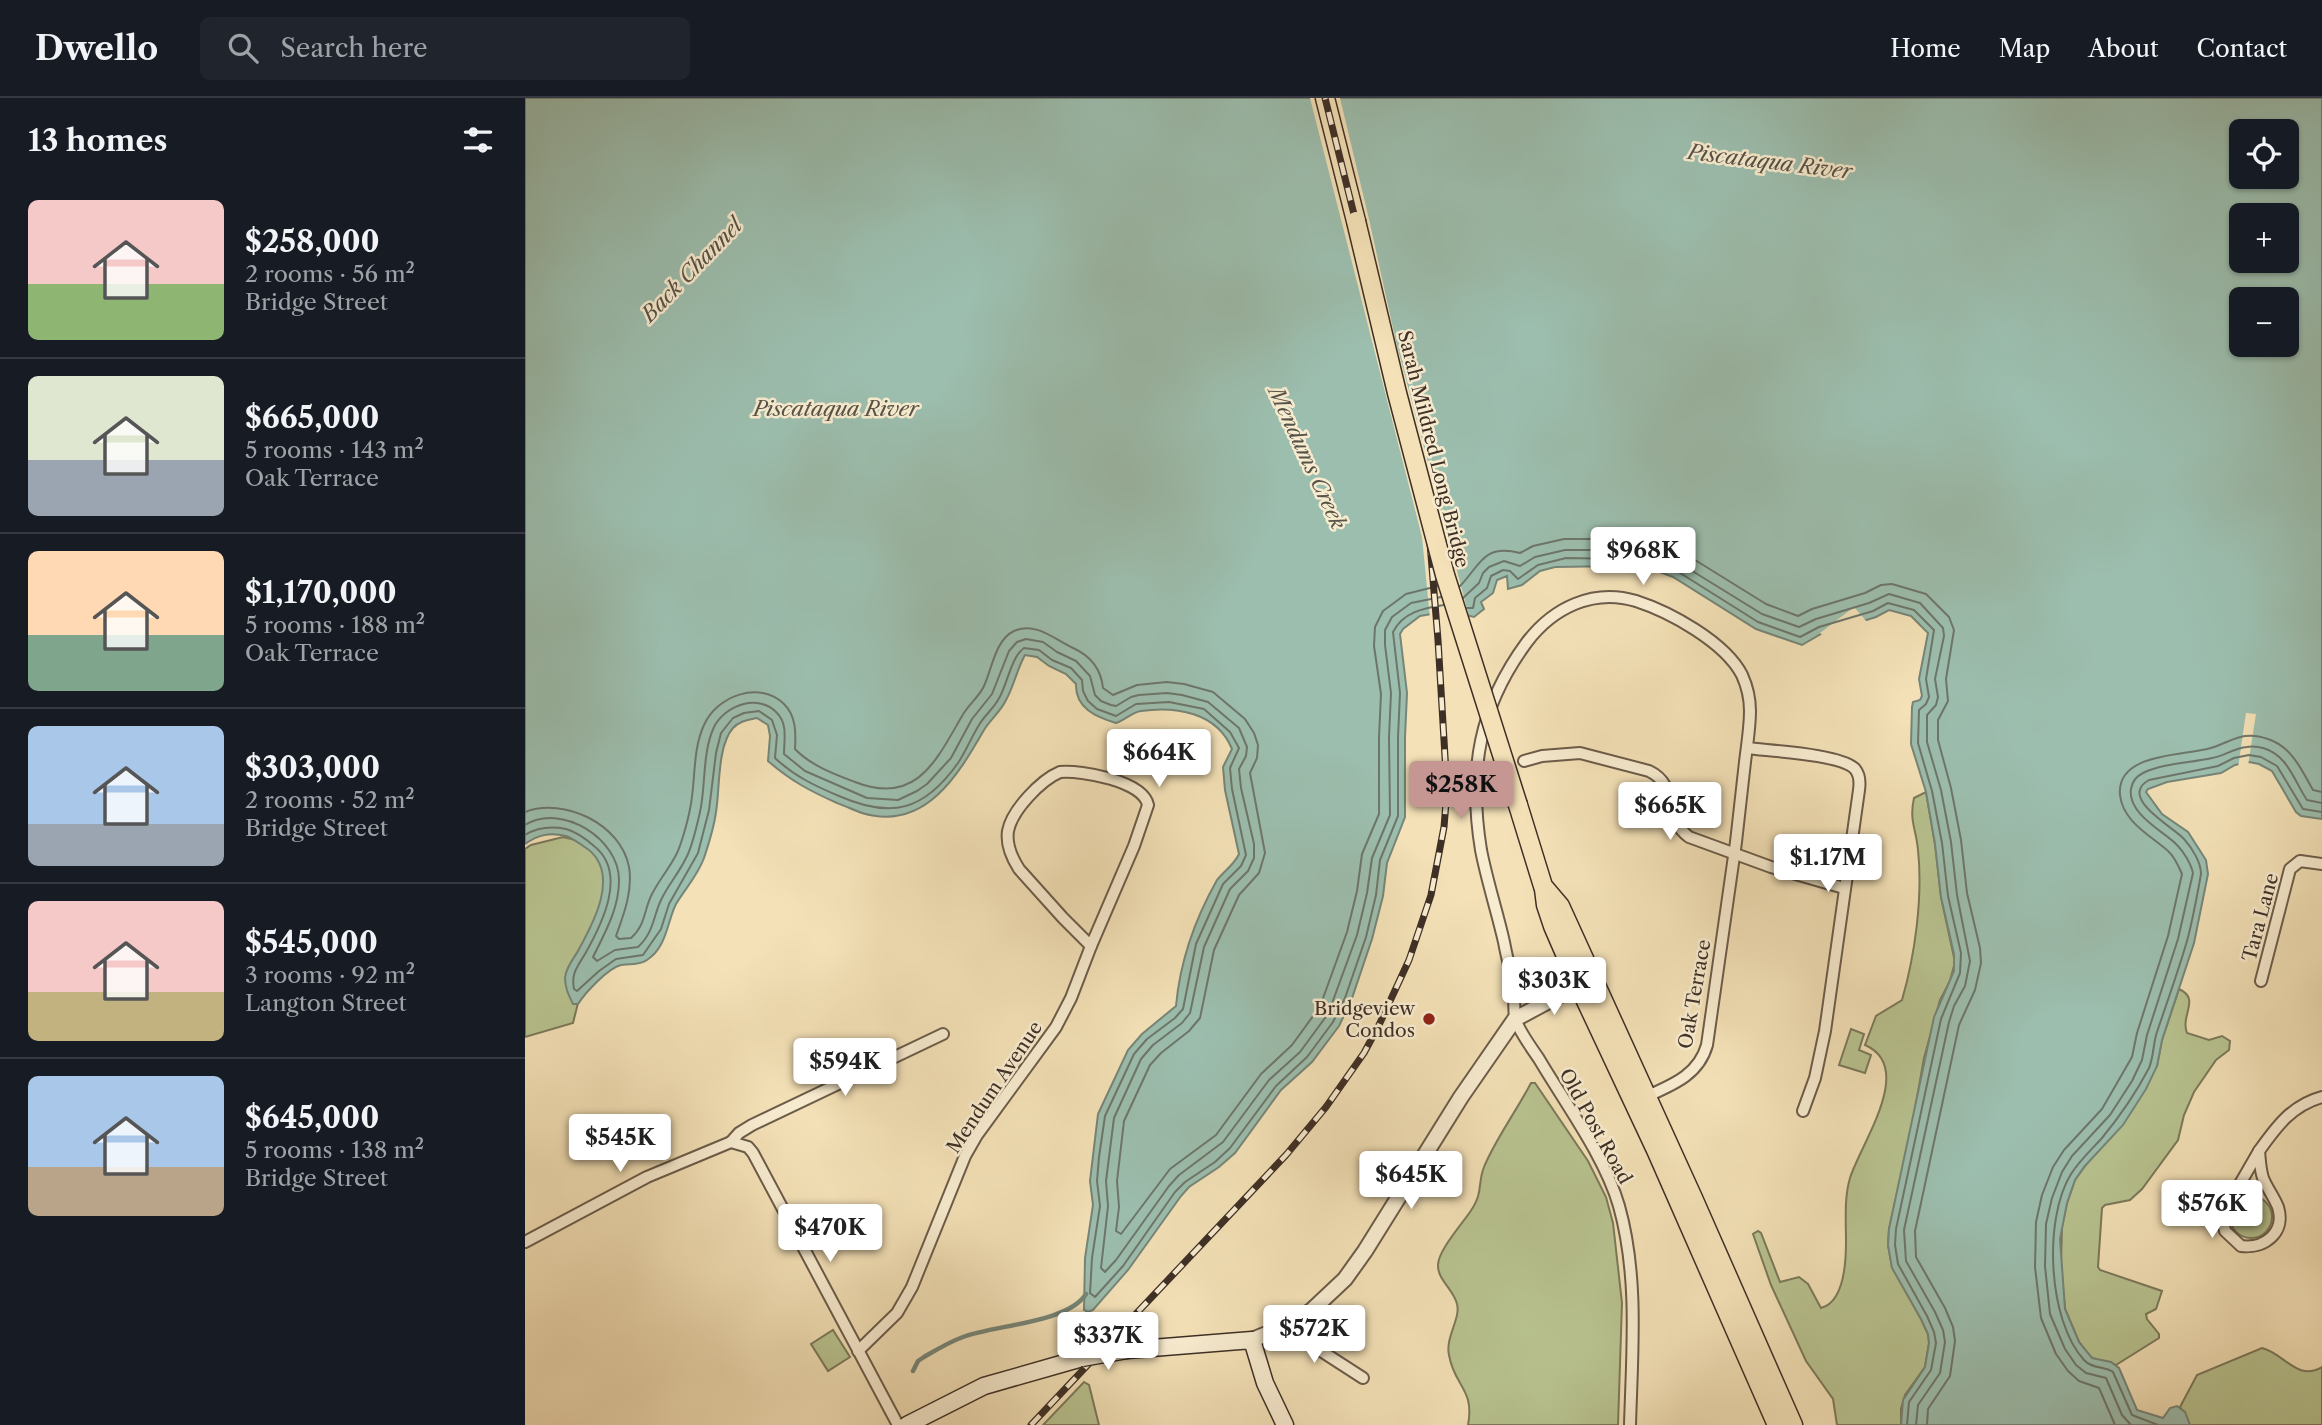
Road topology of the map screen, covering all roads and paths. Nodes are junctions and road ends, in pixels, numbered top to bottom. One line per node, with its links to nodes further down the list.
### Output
1 (1325, 98): 9 (main road, Sarah Mildred Long Bridge, bridge)
2 (1747, 748): 4 (street, Oak Terrace); 6 (street); 10 (street, Oak Terrace)
3 (1524, 761): 4 (street)
4 (1734, 854): 6 (street); 13 (street, Oak Terrace)
5 (2322, 864): 8 (street, Tara Lane)
6 (1844, 888): 14 (street)
7 (1091, 946): 7 (street, Mendum Avenue); 20 (street, Mendum Avenue)
8 (2261, 981)
9 (1586, 982): 10 (street); 13 (main road); 13 (main road)
10 (1515, 1019): 18 (street); 25 (street, Old Post Road)
11 (943, 1034): 15 (street)
12 (2322, 1097): 16 (street)
13 (1640, 1100): 26 (main road); 27 (main road)
14 (1803, 1111)
15 (731, 1142): 17 (street); 20 (street)
16 (2259, 1151): 16 (street)
17 (525, 1242)
18 (1295, 1321): 19 (street); 21 (street)
19 (1252, 1340): 23 (main road, bridge); 24 (main road)
20 (858, 1351): 22 (street)
21 (1363, 1378)
22 (898, 1425)
23 (907, 1425)
24 (1285, 1425)
25 (1630, 1425)
26 (1777, 1425)
27 (1793, 1425)

